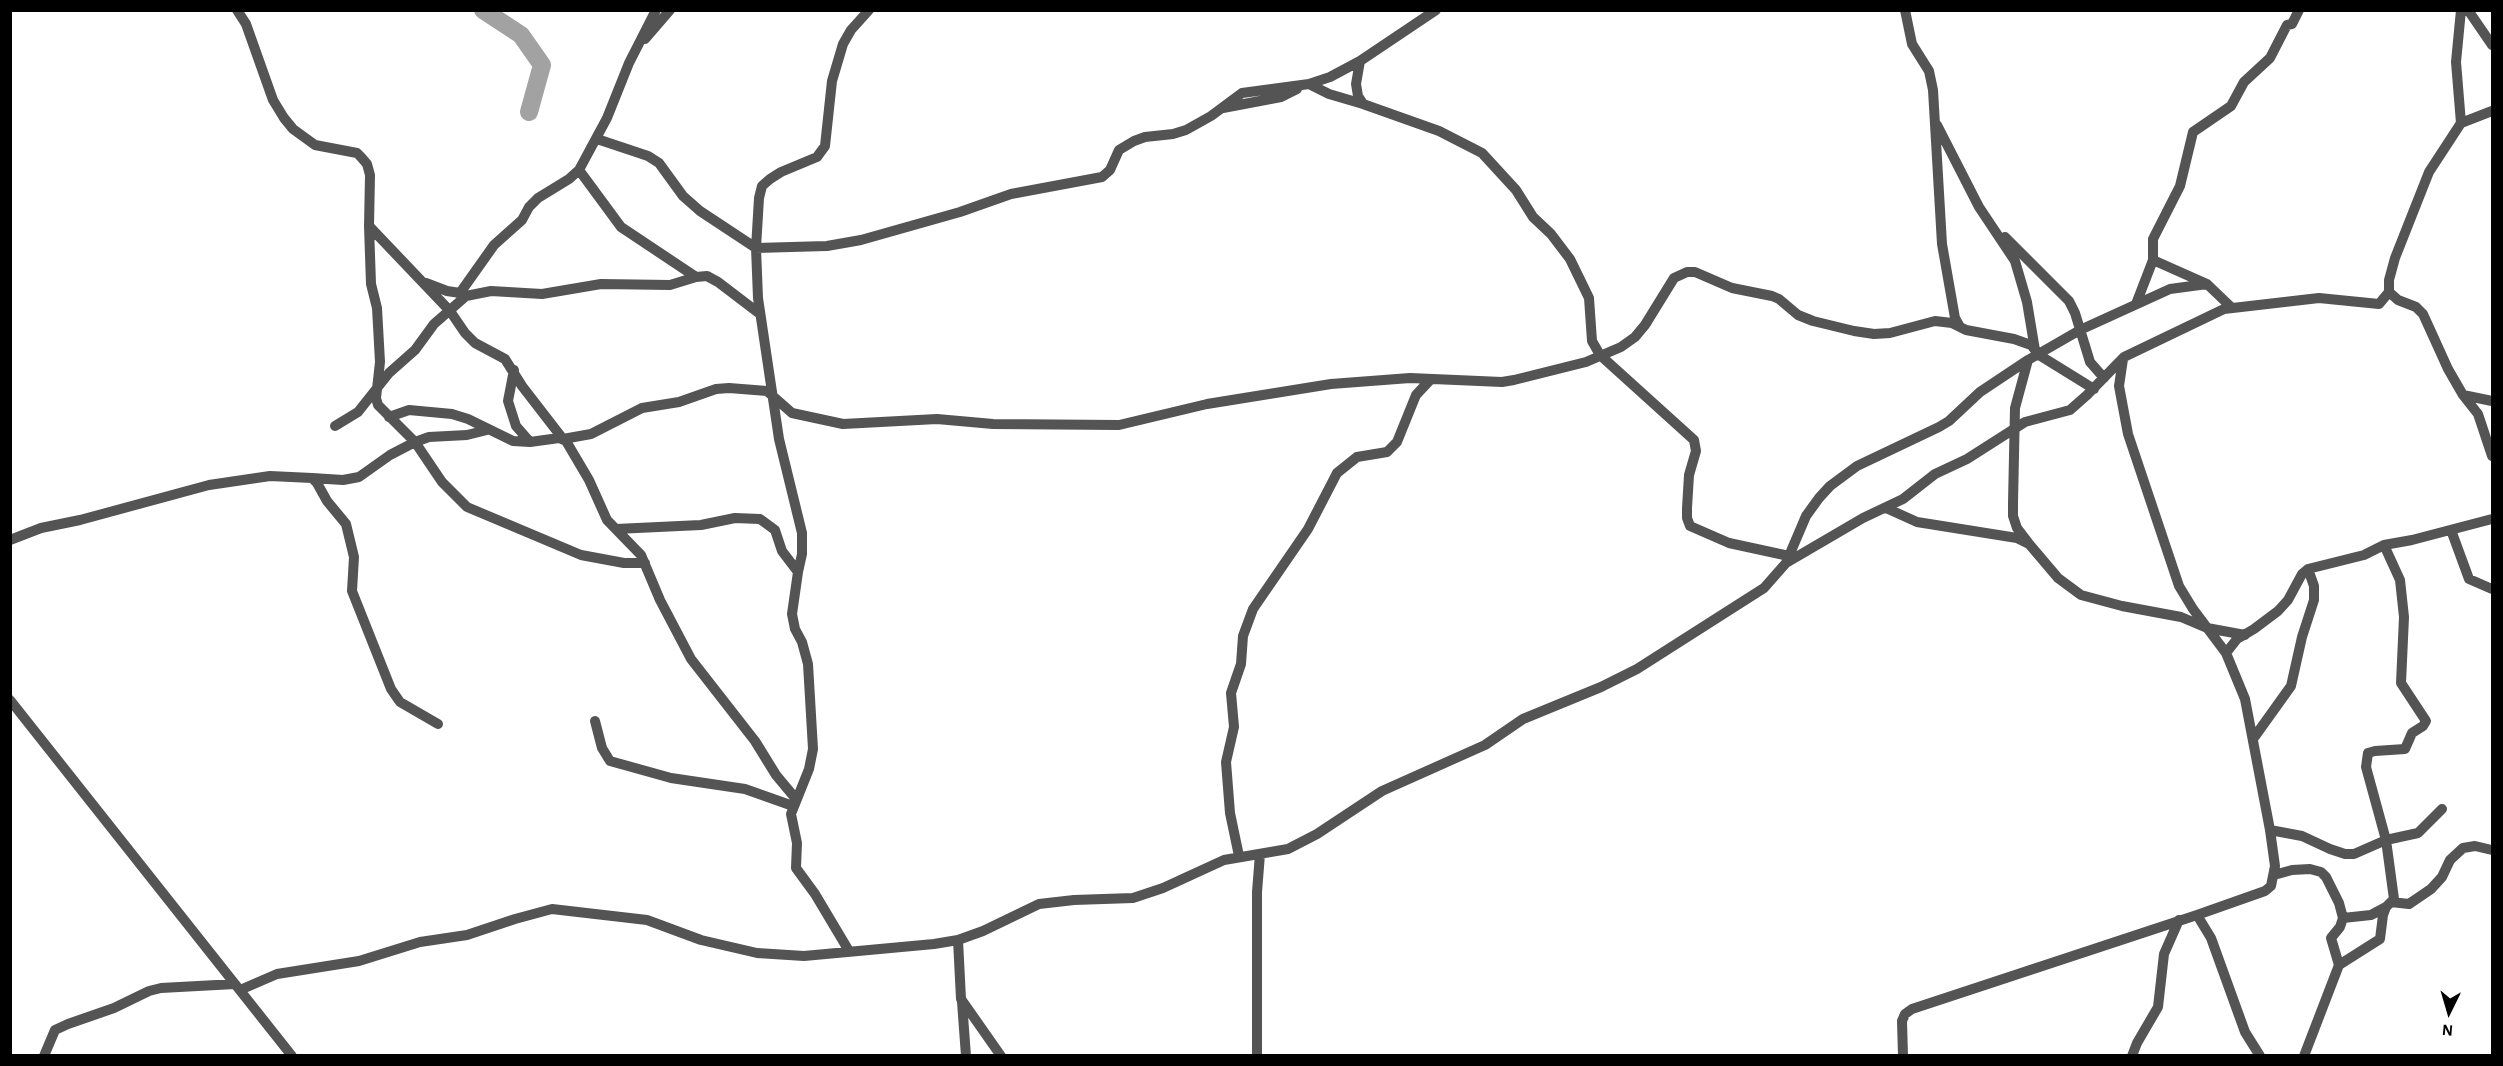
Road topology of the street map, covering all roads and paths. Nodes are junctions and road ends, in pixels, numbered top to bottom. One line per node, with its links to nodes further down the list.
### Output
1 (237, 10): 21 (street)
2 (656, 10): 10 (street)
3 (670, 10): 10 (street)
4 (869, 10): 22 (street)
5 (1436, 10): 12 (street)
6 (1905, 10): 16 (street)
7 (2299, 10): 23 (street)
8 (2461, 10): 17 (street)
9 (2468, 10): 11 (street)
10 (641, 41): 18 (street)
11 (2493, 45)
12 (1360, 61): 13 (street); 14 (street)
13 (1306, 85): 14 (street); 22 (street)
14 (1363, 104): 36 (street)
15 (2493, 111): 17 (street)
16 (1934, 119): 20 (street); 33 (street)
17 (2460, 123): 27 (street)
18 (597, 139): 19 (street); 22 (street)
19 (579, 170): 24 (street); 28 (street)
20 (1986, 219): 34 (street); 35 (street)
21 (369, 226): 25 (street); 42 (street)
22 (756, 248): 32 (street)
23 (2153, 260): 26 (street); 29 (street)
24 (696, 277): 28 (street); 32 (street)
25 (423, 282): 28 (street); 31 (street)
26 (2207, 284): 29 (street); 30 (street)
27 (2389, 292): 30 (street); 45 (street)
28 (462, 294): 31 (street)
29 (2136, 304): 34 (street)
30 (2230, 307): 37 (street)
31 (449, 310): 39 (street); 42 (street)
32 (760, 314): 44 (street)
33 (1960, 327): 35 (street); 36 (street)
34 (2080, 330): 35 (street); 40 (street)
35 (2037, 353): 38 (street); 43 (street)
36 (1600, 355): 41 (street); 63 (street)
37 (2124, 357): 40 (street); 68 (street)
38 (2028, 360): 49 (street); 63 (street)
39 (513, 370): 51 (street); 53 (street)
40 (2104, 378): 43 (street)
41 (1431, 380): 44 (street); 81 (street)
42 (378, 387): 47 (street); 48 (street)
43 (2094, 389): 49 (street)
44 (772, 394): 51 (street); 66 (street)
45 (2463, 395): 46 (street); 54 (street)
46 (2493, 401)
47 (389, 417): 50 (street); 52 (street)
48 (335, 426)
49 (2014, 428): 56 (street); 61 (street)
50 (487, 430): 52 (street); 53 (street)
51 (563, 439): 53 (street); 58 (street)
52 (415, 442): 55 (street); 64 (street)
53 (530, 442)
54 (2493, 456)
55 (312, 478): 60 (street); 73 (street)
56 (1886, 508): 61 (street); 63 (street)
57 (2493, 519): 59 (street)
58 (616, 529): 64 (street); 66 (street)
59 (2451, 530): 62 (street); 67 (street)
60 (10, 540)
61 (2030, 545): 68 (street)
62 (2384, 545): 65 (street); 78 (street)
63 (1787, 560): 80 (street)
64 (645, 563): 75 (street)
65 (2308, 569): 69 (street); 74 (street)
66 (798, 572): 75 (street)
67 (2493, 590)
68 (2207, 628): 69 (street); 70 (street)
69 (2245, 635): 70 (street)
70 (2226, 654): 74 (street)
71 (10, 700): 90 (street)
72 (595, 721): 75 (street)
73 (438, 724)
74 (2253, 739): 77 (street)
75 (794, 802): 88 (street)
76 (2442, 809): 78 (street)
77 (2270, 830): 78 (street); 82 (street)
78 (2386, 840): 83 (street)
79 (2493, 850): 83 (street)
80 (1260, 854): 81 (street); 96 (street)
81 (1239, 856): 87 (street)
82 (2274, 875): 84 (street); 85 (street)
83 (2388, 905): 85 (street); 89 (street)
84 (2197, 915): 86 (street); 99 (street)
85 (2343, 918): 89 (street)
86 (2179, 920): 97 (street); 98 (street)
87 (958, 940): 88 (street); 91 (street)
88 (849, 951): 90 (street)
89 (2338, 965): 100 (street)
90 (238, 987): 92 (street); 93 (street)
91 (961, 999): 94 (street); 95 (street)
92 (44, 1056)
93 (292, 1056)
94 (966, 1056)
95 (1000, 1056)
96 (1257, 1056)
97 (1903, 1056)
98 (2132, 1056)
99 (2260, 1056)
100 (2304, 1056)

